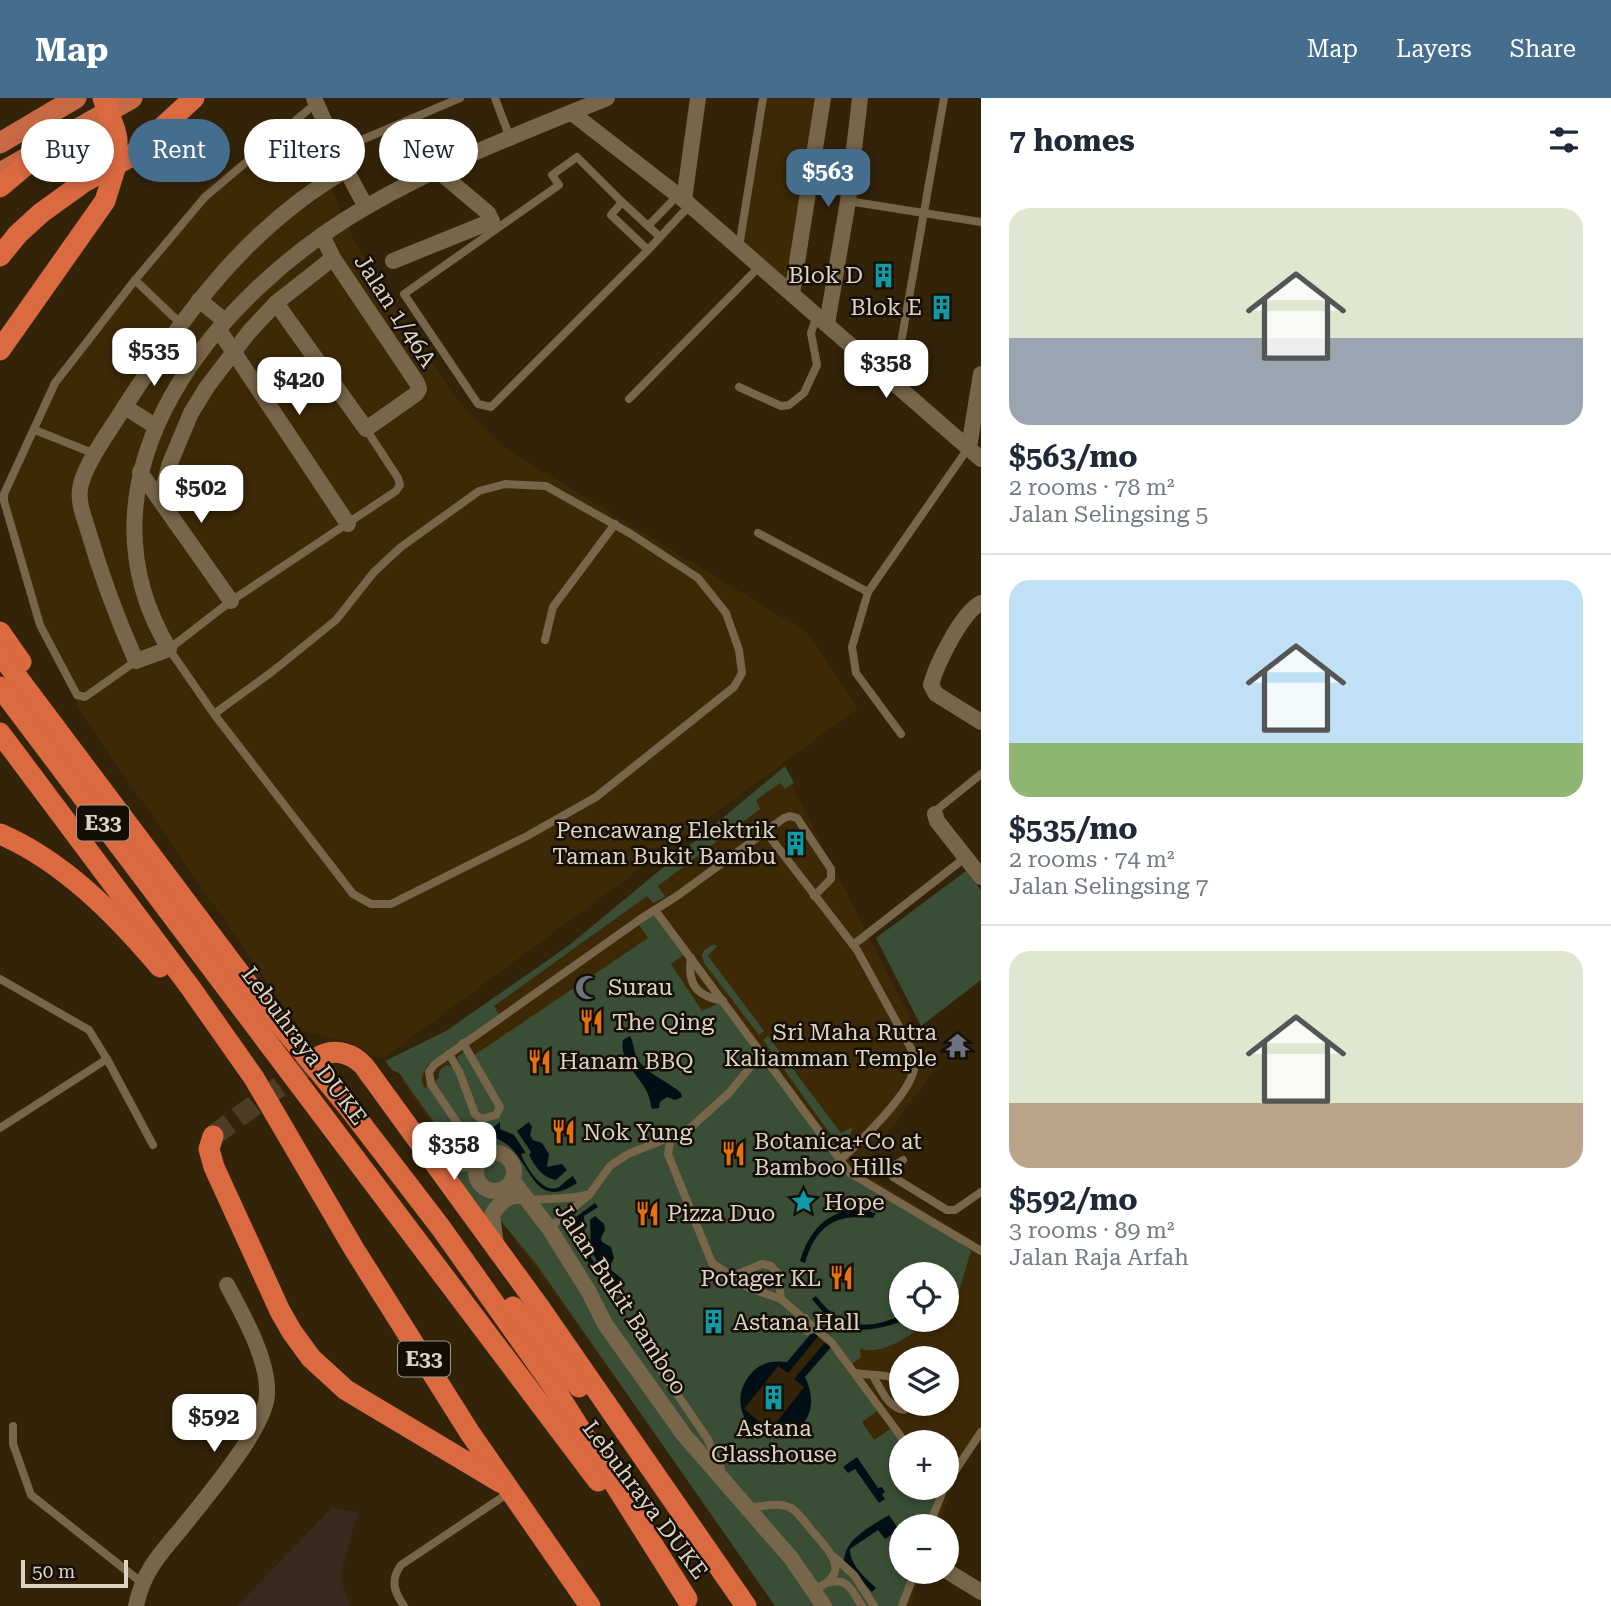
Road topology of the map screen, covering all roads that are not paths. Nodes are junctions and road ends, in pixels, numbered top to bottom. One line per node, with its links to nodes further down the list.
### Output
1 (76, 98): 21 (highway)
2 (103, 98): 18 (highway)
3 (110, 98): 18 (highway)
4 (132, 98): 16 (highway)
5 (194, 98): 42 (highway)
6 (460, 98): 19 (lane)
7 (495, 98): 20 (lane)
8 (607, 98): 15 (street)
9 (698, 98): 31 (street)
10 (763, 98): 40 (lane)
11 (823, 98): 47 (street)
12 (860, 98): 32 (street)
13 (944, 98): 35 (lane)
14 (314, 101): 17 (street); 46 (lane)
15 (572, 113): 20 (street); 31 (street)
16 (94, 119)
17 (323, 119)
18 (115, 130): 53 (highway)
19 (365, 138)
20 (510, 138): 22 (street)
21 (0, 143)
22 (478, 152)
23 (21, 160): 25 (highway)
24 (21, 169): 30 (highway)
25 (0, 173)
26 (328, 182): 48 (street)
27 (352, 182): 34 (street)
28 (414, 182): 34 (street)
29 (451, 182): 44 (street)
30 (0, 187)
31 (684, 200): 37 (lane); 39 (lane); 40 (street)
32 (848, 201): 35 (lane); 50 (street)
33 (622, 202): 37 (lane); 41 (lane); 41 (lane)
34 (366, 207): 38 (street)
35 (924, 214): 36 (lane); 56 (lane)
36 (981, 222)
37 (648, 226): 39 (lane)
38 (322, 235): 43 (street, Jalan 1/46A); 52 (street)
39 (660, 237): 41 (lane)
40 (739, 248): 45 (street)
41 (648, 250)
42 (0, 256)
43 (333, 258): 49 (street); 62 (street, Jalan 1/46A)
44 (394, 261)
45 (760, 266): 47 (street); 59 (lane)
46 (135, 280): 51 (lane); 63 (lane)
47 (792, 294): 50 (street)
48 (199, 300): 51 (street); 52 (street)
49 (276, 303): 54 (street); 62 (street)
50 (822, 320): 56 (street); 57 (lane)
51 (180, 323): 60 (street)
52 (222, 326): 54 (street); 61 (street)
53 (0, 350)
54 (234, 354): 67 (street); 68 (street)
55 (981, 374): 58 (street)
56 (894, 383): 64 (street)
57 (738, 387)
58 (979, 397): 64 (street)
59 (629, 399)
60 (125, 407): 61 (street); 65 (street)
61 (155, 426): 66 (street)
62 (366, 429): 68 (lane)
63 (35, 430): 65 (lane); 78 (lane)
64 (975, 453): 71 (lane)
65 (95, 454): 78 (street)
66 (140, 472): 67 (street); 76 (street)
67 (160, 499): 72 (street)
68 (348, 524): 72 (lane)
69 (615, 524): 75 (lane); 80 (lane); 80 (lane)
70 (758, 533): 71 (lane)
71 (868, 592): 83 (lane)
72 (231, 601): 76 (lane)
73 (980, 603): 81 (street)
74 (0, 632): 96 (highway)
75 (545, 640)
76 (169, 649): 78 (street); 80 (lane)
77 (0, 654): 92 (highway)
78 (136, 661)
79 (2, 690): 92 (highway); 145 (highway, Lebuhraya DUKE / E33)
80 (214, 714)
81 (981, 722)
82 (0, 733): 103 (highway, E33)
83 (901, 734)
84 (981, 774): 85 (lane)
85 (935, 814): 88 (street)
86 (766, 832): 90 (lane); 90 (lane); 91 (lane)
87 (0, 834): 103 (highway)
88 (966, 857): 89 (street); 93 (lane)
89 (981, 877)
90 (814, 896): 93 (lane)
91 (655, 910): 94 (lane); 98 (lane)
92 (200, 921): 96 (highway)
93 (853, 945): 112 (lane)
94 (691, 958): 97 (lane); 97 (lane)
95 (0, 979): 102 (lane)
96 (256, 995): 119 (highway)
97 (723, 1001): 99 (lane)
98 (463, 1043): 100 (lane); 100 (lane)
99 (762, 1053): 106 (lane); 112 (lane)
100 (449, 1054): 111 (lane)
101 (320, 1056): 110 (highway)
102 (107, 1059): 104 (lane); 108 (lane)
103 (254, 1078): 136 (highway, E33)
104 (0, 1128)
105 (213, 1136): 136 (highway)
106 (674, 1136): 107 (lane); 109 (lane)
107 (651, 1144): 109 (lane); 116 (lane)
108 (153, 1145)
109 (668, 1154): 123 (lane)
110 (434, 1159): 111 (street); 121 (highway)
111 (479, 1160): 114 (street); 114 (street)
112 (840, 1160): 122 (lane)
113 (902, 1160): 115 (lane)
114 (508, 1185): 117 (street, Jalan Bukit Bamboo); 118 (street)
115 (981, 1192)
116 (589, 1195): 117 (lane); 120 (lane)
117 (526, 1198): 118 (street); 120 (street, Jalan Bukit Bamboo)
118 (492, 1215): 121 (street)
119 (441, 1228): 135 (highway); 145 (highway)
120 (549, 1228): 137 (street, Jalan Bukit Bamboo)
121 (497, 1248): 135 (highway)
122 (981, 1251)
123 (733, 1276): 125 (lane); 125 (lane)
124 (227, 1285): 141 (street)
125 (781, 1299): 127 (lane)
126 (647, 1350): 137 (lane)
127 (856, 1373): 129 (lane); 132 (lane)
128 (889, 1375): 129 (lane)
129 (873, 1376): 130 (lane)
130 (889, 1400)
131 (13, 1426): 141 (lane)
132 (896, 1430)
133 (981, 1432): 134 (lane)
134 (959, 1464)
135 (658, 1481): 149 (highway)
136 (507, 1488): 147 (lane); 148 (highway, E33)
137 (729, 1489): 138 (street, Jalan Bukit Bamboo)
138 (747, 1508): 139 (lane); 143 (street, Jalan Bukit Bamboo)
139 (834, 1557): 143 (lane); 152 (lane)
140 (959, 1578): 144 (street)
141 (141, 1583): 146 (street)
142 (910, 1584): 153 (lane)
143 (820, 1587): 150 (street, Jalan Bukit Bamboo); 151 (lane)
144 (981, 1592)
145 (690, 1603)
146 (135, 1606)
147 (404, 1606)
148 (590, 1606)
149 (746, 1606)
150 (824, 1606)
151 (862, 1606)
152 (874, 1606)
153 (902, 1606)

